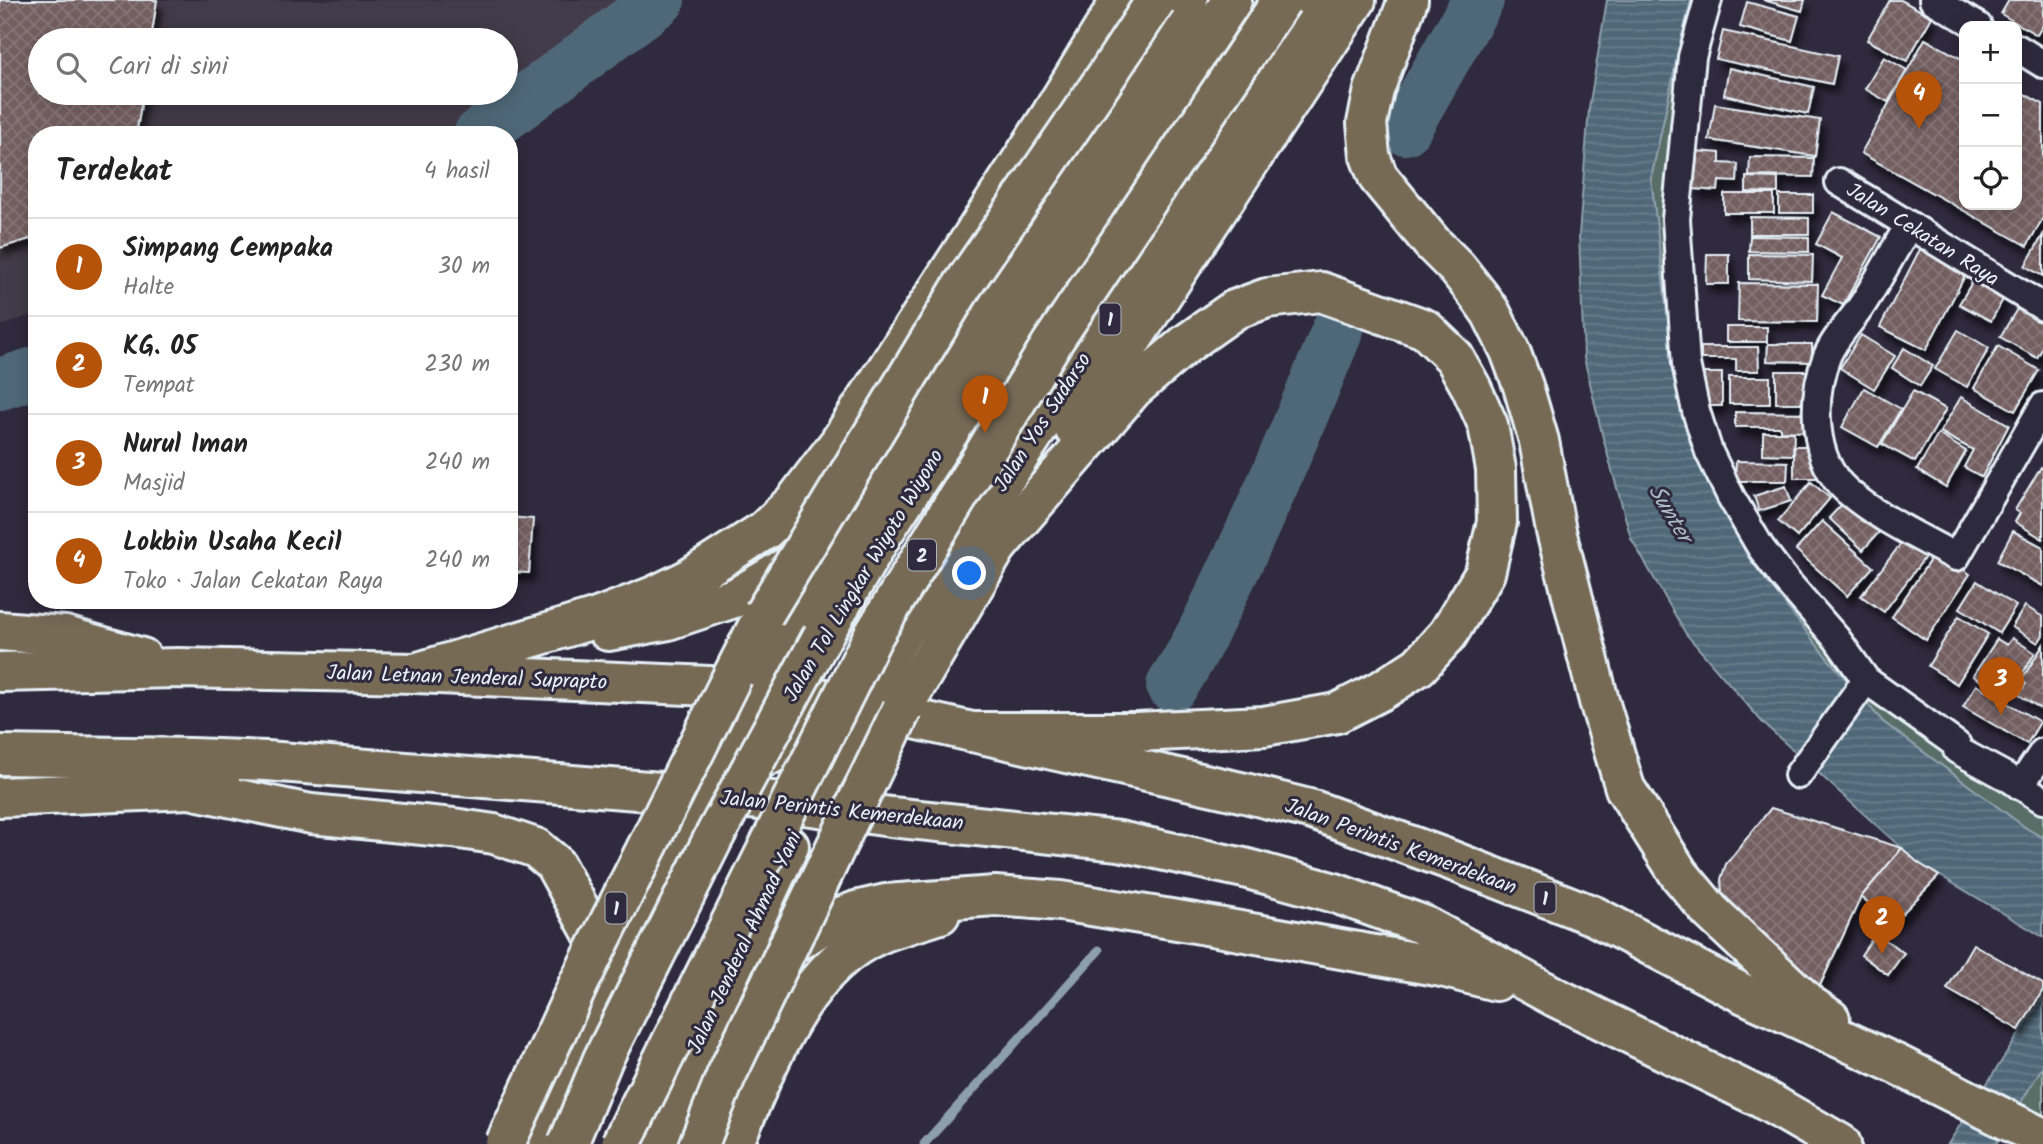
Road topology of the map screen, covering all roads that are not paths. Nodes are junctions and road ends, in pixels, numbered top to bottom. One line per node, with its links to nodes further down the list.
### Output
1 (1121, 0): 21 (main road)
2 (1156, 0): 25 (main road, 1, bridge)
3 (1188, 0): 18 (main road, 1)
4 (1232, 0): 51 (main road, Jalan Tol Lingkar Wiyoto Wiyono / 2, bridge)
5 (1283, 0): 52 (main road, Jalan Tol Lingkar Wiyoto Wiyono / 2, bridge)
6 (1321, 0): 27 (main road, Jalan Yos Sudarso / 1)
7 (1356, 0): 19 (main road, Jalan Yos Sudarso / 1)
8 (1408, 0): 45 (main road)
9 (1707, 0): 26 (street)
10 (1933, 0): 11 (street)
11 (1969, 21)
12 (2022, 51): 13 (street)
13 (2043, 64)
14 (1839, 182): 15 (street, Jalan Cekatan Raya)
15 (1909, 225): 16 (street, Jalan Cekatan Raya); 17 (street)
16 (2043, 307)
17 (2043, 405)
18 (848, 528): 21 (main road); 25 (main road, 1)
19 (993, 551): 28 (main road, Jalan Yos Sudarso / 1); 30 (main road)
20 (0, 631): 22 (main road, Jalan Letnan Jenderal Suprapto)
21 (526, 640): 24 (main road)
22 (178, 668): 23 (main road, Jalan Letnan Jenderal Suprapto); 24 (main road, Jalan Letnan Jenderal Suprapto)
23 (0, 672)
24 (415, 673): 25 (main road, Jalan Letnan Jenderal Suprapto)
25 (744, 682): 27 (main road); 29 (main road); 37 (main road, 1); 49 (main road, 1, bridge)
26 (1863, 684): 34 (street); 35 (street)
27 (861, 708): 29 (main road); 30 (main road); 40 (main road, Jalan Jenderal Ahmad Yani / 1)
28 (902, 709): 54 (main road, Jalan Jenderal Ahmad Yani / 1, bridge)
29 (779, 749): 37 (main road); 40 (main road)
30 (1128, 749): 45 (main road, Jalan Perintis Kemerdekaan / 1)
31 (2043, 752): 35 (street)
32 (0, 755): 33 (main road)
33 (267, 761): 36 (main road); 37 (main road)
34 (1801, 770)
35 (2020, 786): 39 (street)
36 (189, 789): 38 (main road); 42 (main road)
37 (700, 795): 40 (main road, Jalan Perintis Kemerdekaan); 42 (main road, 1)
38 (0, 797)
39 (2043, 800)
40 (808, 806): 43 (main road, Jalan Perintis Kemerdekaan); 44 (main road, Jalan Jenderal Ahmad Yani / 1)
41 (995, 896): 43 (main road); 44 (main road); 55 (main road)
42 (614, 970): 46 (main road, 1)
43 (1555, 998): 56 (main road, Jalan Perintis Kemerdekaan)
44 (716, 1004): 53 (main road, Jalan Jenderal Ahmad Yani / 1)
45 (1898, 1065): 47 (main road, Jalan Perintis Kemerdekaan / 1)
46 (555, 1093): 48 (main road); 50 (main road, 1)
47 (2035, 1134)
48 (490, 1144)
49 (505, 1144)
50 (534, 1144)
51 (568, 1144)
52 (621, 1144)
53 (654, 1144)
54 (699, 1144)
55 (733, 1144)
56 (1841, 1144)

